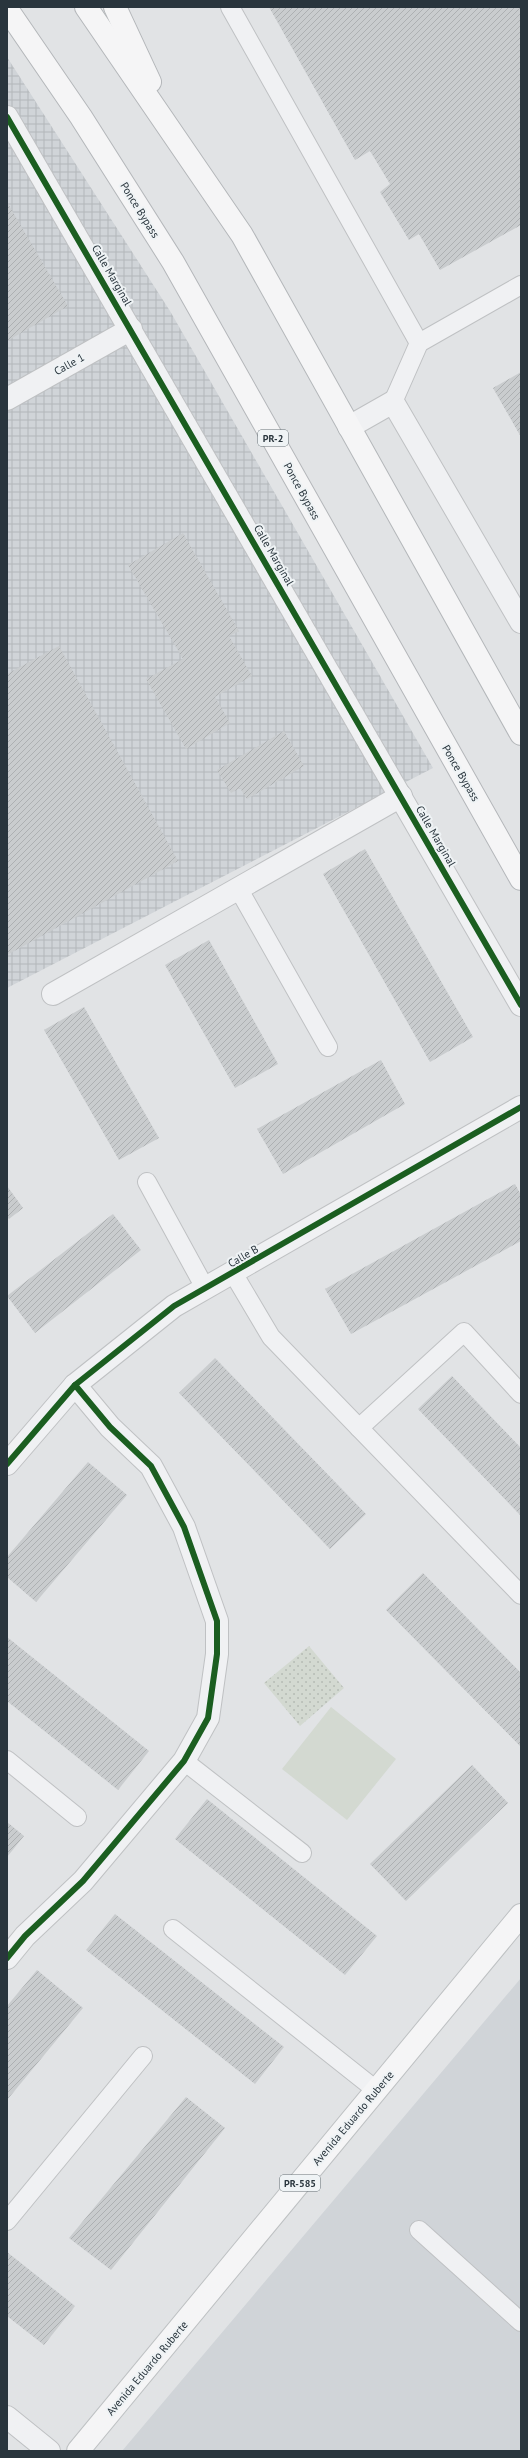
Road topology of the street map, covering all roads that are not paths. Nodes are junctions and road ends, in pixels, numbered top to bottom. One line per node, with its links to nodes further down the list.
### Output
1 (86, 7): 6 (main road)
2 (115, 7): 6 (main road)
3 (230, 7): 9 (lane)
4 (7, 9): 16 (main road, Ponce Bypass / PR-2)
5 (7, 117): 8 (street, Calle Marginal)
6 (179, 142): 12 (main road)
7 (521, 285): 9 (lane)
8 (132, 329): 10 (street, Calle 1); 15 (street, Calle Marginal)
9 (419, 343): 11 (lane)
10 (7, 399)
11 (393, 402): 12 (street); 13 (street)
12 (349, 427): 14 (main road)
13 (521, 622)
14 (521, 734)
15 (401, 796): 17 (street); 19 (street, Calle Marginal)
16 (521, 879)
17 (238, 888): 18 (street); 20 (lane)
18 (53, 994)
19 (521, 1005)
20 (328, 1047)
21 (521, 1107): 23 (street, Calle B)
22 (147, 1182): 24 (lane)
23 (233, 1273): 24 (street, Calle B); 27 (lane)
24 (205, 1288): 25 (street, Calle B)
25 (75, 1386): 28 (street, Calle B); 31 (street)
26 (521, 1394): 27 (lane)
27 (359, 1428): 29 (lane)
28 (7, 1464)
29 (521, 1595)
30 (7, 1760): 32 (lane)
31 (184, 1761): 33 (lane); 36 (street)
32 (76, 1817)
33 (302, 1853)
34 (521, 1915): 38 (main road, Avenida Eduardo Ruberte / PR-585)
35 (173, 1929): 38 (lane)
36 (7, 1958)
37 (143, 2056): 39 (lane)
38 (376, 2090): 44 (main road, Avenida Eduardo Ruberte / PR-585)
39 (7, 2221)
40 (419, 2230): 41 (lane)
41 (521, 2322)
42 (7, 2417): 43 (street)
43 (49, 2451)
44 (78, 2451)

